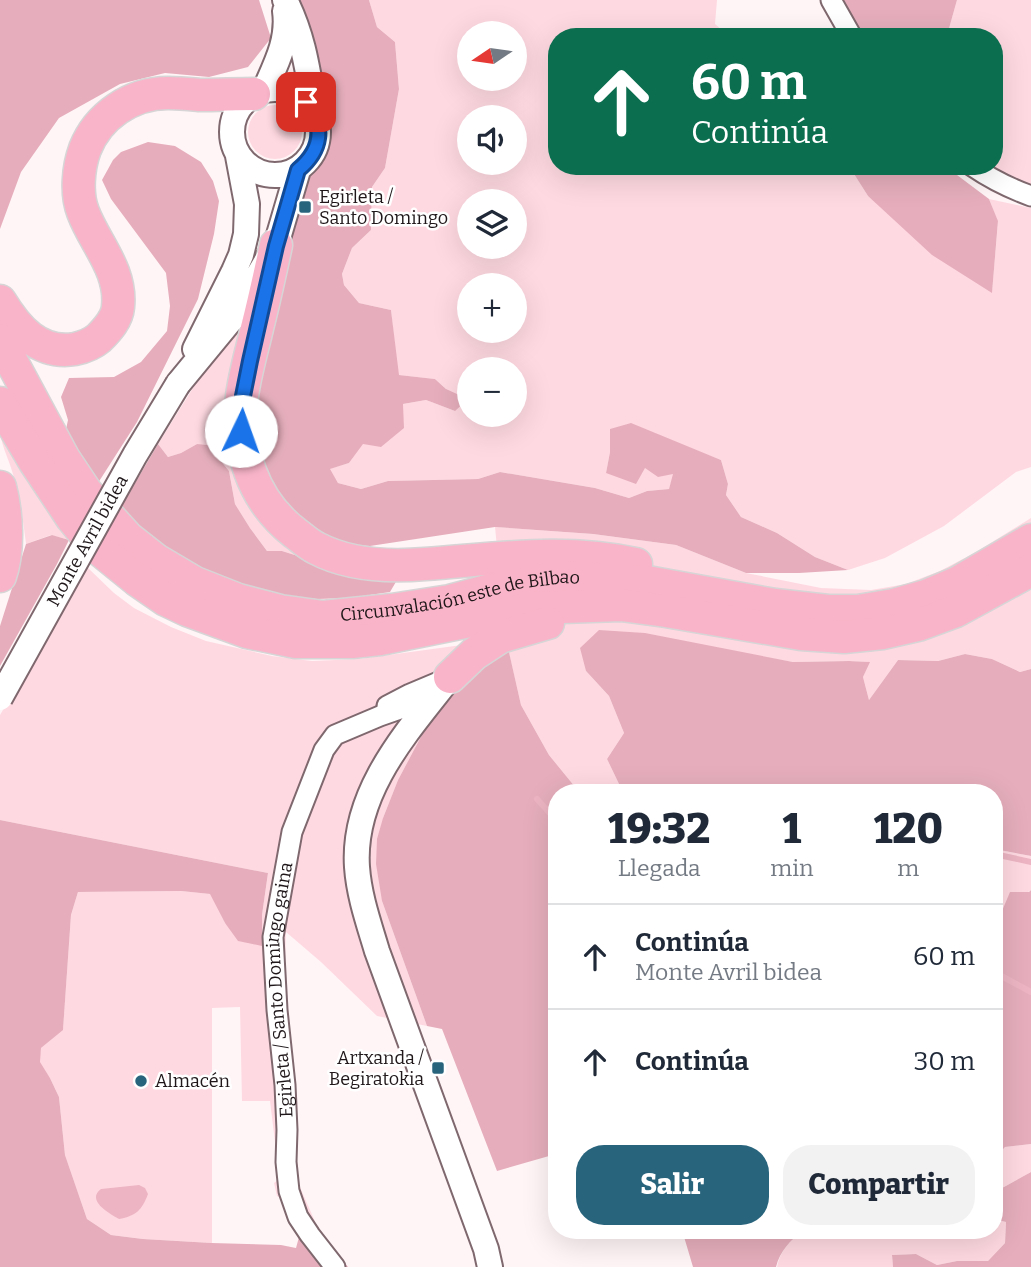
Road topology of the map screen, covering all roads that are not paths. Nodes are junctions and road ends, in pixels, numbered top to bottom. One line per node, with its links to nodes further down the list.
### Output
1 (284, 0): 4 (street); 5 (street)
2 (831, 0): 3 (street)
3 (847, 28)
4 (259, 92): 5 (street); 6 (street); 11 (main road)
5 (317, 121): 7 (street)
6 (238, 156): 7 (street); 13 (street, Monte Avril bidea)
7 (298, 170): 10 (street, Monte Avril bidea)
8 (987, 175): 9 (street)
9 (1031, 196)
10 (276, 246): 13 (street, Monte Avril bidea); 19 (main road)
11 (0, 301)
12 (0, 340): 19 (main road, Circunvalación este de Bilbao)
13 (178, 384): 22 (street, Monte Avril bidea, bridge)
14 (0, 403): 20 (main road, Circunvalación este de Bilbao)
15 (0, 487): 18 (main road)
16 (1031, 540): 19 (main road, Circunvalación este de Bilbao)
17 (1031, 570): 20 (main road, Circunvalación este de Bilbao)
18 (0, 576)
19 (693, 590)
20 (666, 611): 21 (main road)
21 (450, 677): 23 (street); 24 (street)
22 (0, 698)
23 (424, 711): 24 (street); 26 (street)
24 (360, 724): 25 (street, Egirleta / Santo Domingo gaina)
25 (335, 1267)
26 (490, 1267)

